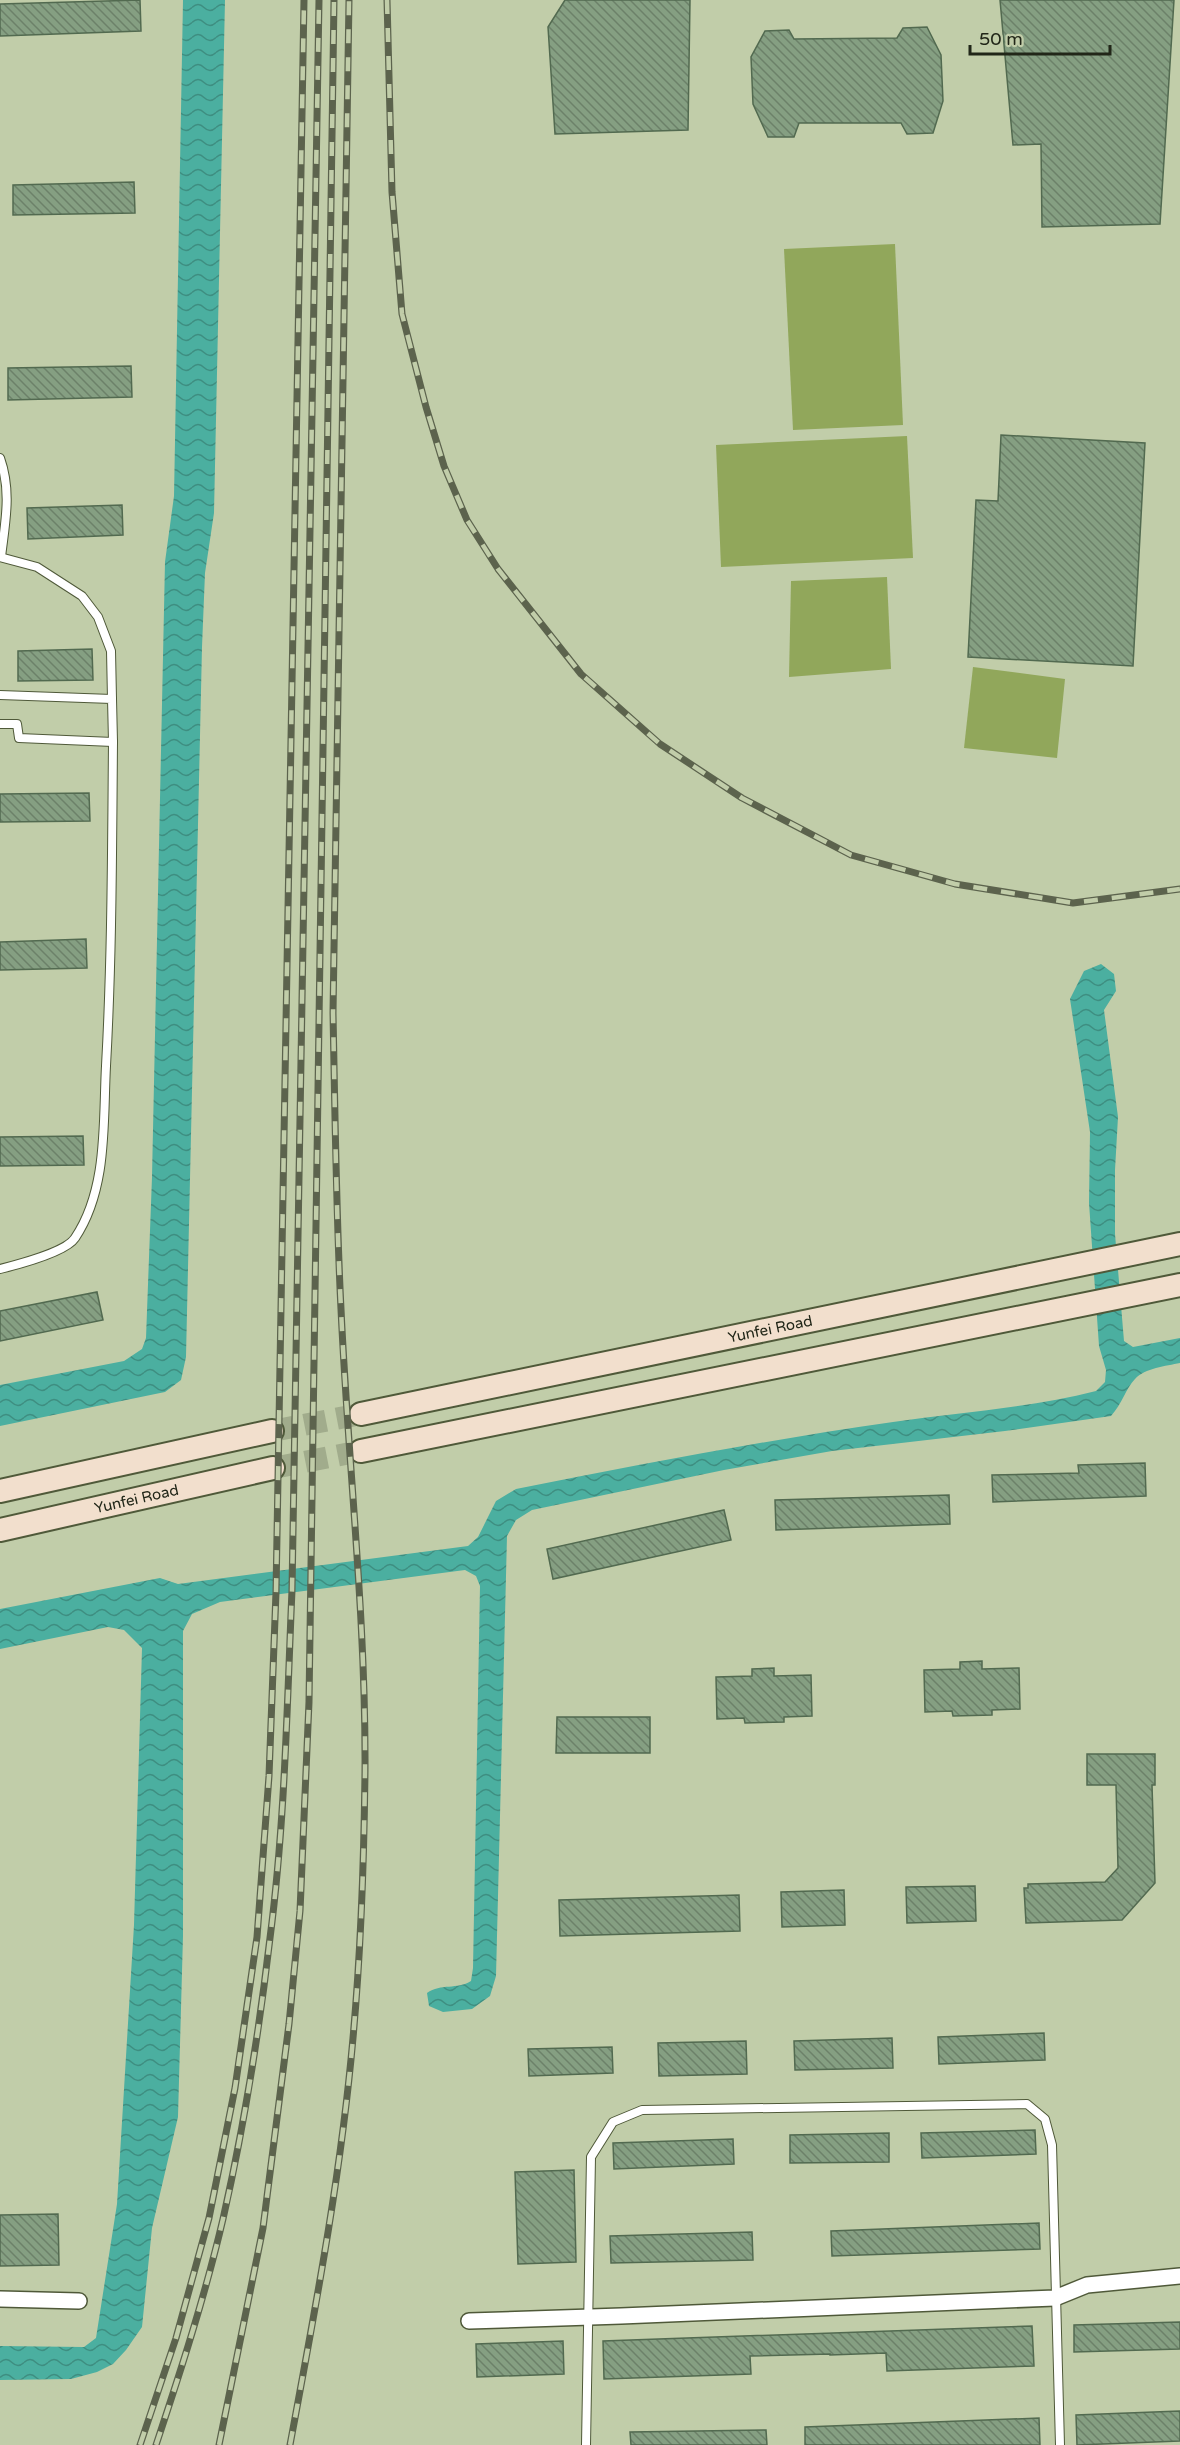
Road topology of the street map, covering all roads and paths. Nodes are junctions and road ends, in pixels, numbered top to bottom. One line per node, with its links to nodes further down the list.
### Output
1 (0, 458): 2 (lane)
2 (0, 557): 4 (lane)
3 (0, 695): 4 (lane)
4 (112, 699): 6 (lane)
5 (0, 724): 6 (lane)
6 (113, 742): 8 (lane)
7 (1180, 1244): 10 (main road, Yunfei Road)
8 (0, 1269)
9 (1180, 1285): 12 (main road)
10 (362, 1414)
11 (272, 1431): 14 (main road)
12 (361, 1451)
13 (273, 1468): 15 (main road, Yunfei Road)
14 (0, 1491)
15 (0, 1530)
16 (1180, 2276): 17 (street)
17 (1055, 2298): 20 (street); 20 (lane); 23 (lane)
18 (0, 2299): 19 (street)
19 (79, 2301)
20 (589, 2317): 21 (street); 22 (lane)
21 (469, 2320)
22 (586, 2445)
23 (1060, 2445)

